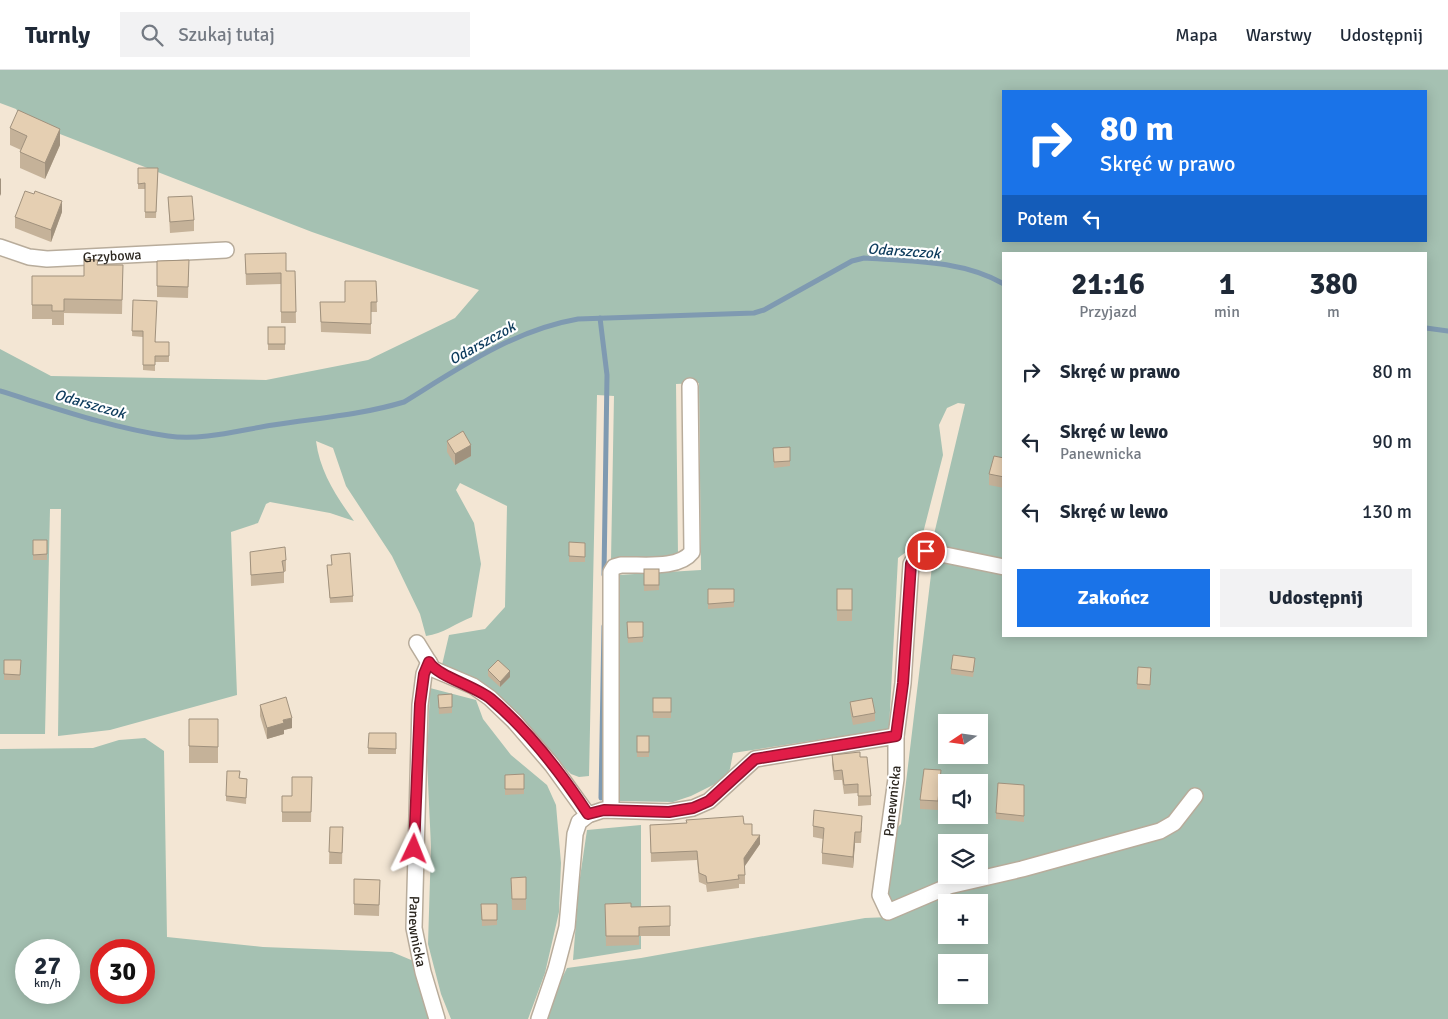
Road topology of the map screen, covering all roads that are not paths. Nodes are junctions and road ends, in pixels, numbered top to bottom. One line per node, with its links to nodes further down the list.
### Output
1 (0, 247): 2 (street, Grzybowa)
2 (226, 250)
3 (690, 386): 9 (street)
4 (1002, 567): 7 (street, Panewnicka)
5 (417, 643): 6 (street)
6 (429, 662): 10 (street); 11 (street, Panewnicka)
7 (896, 736): 8 (street, Panewnicka); 9 (street)
8 (1196, 796)
9 (611, 810): 10 (street)
10 (588, 814): 12 (street)
11 (437, 1019)
12 (539, 1019)

